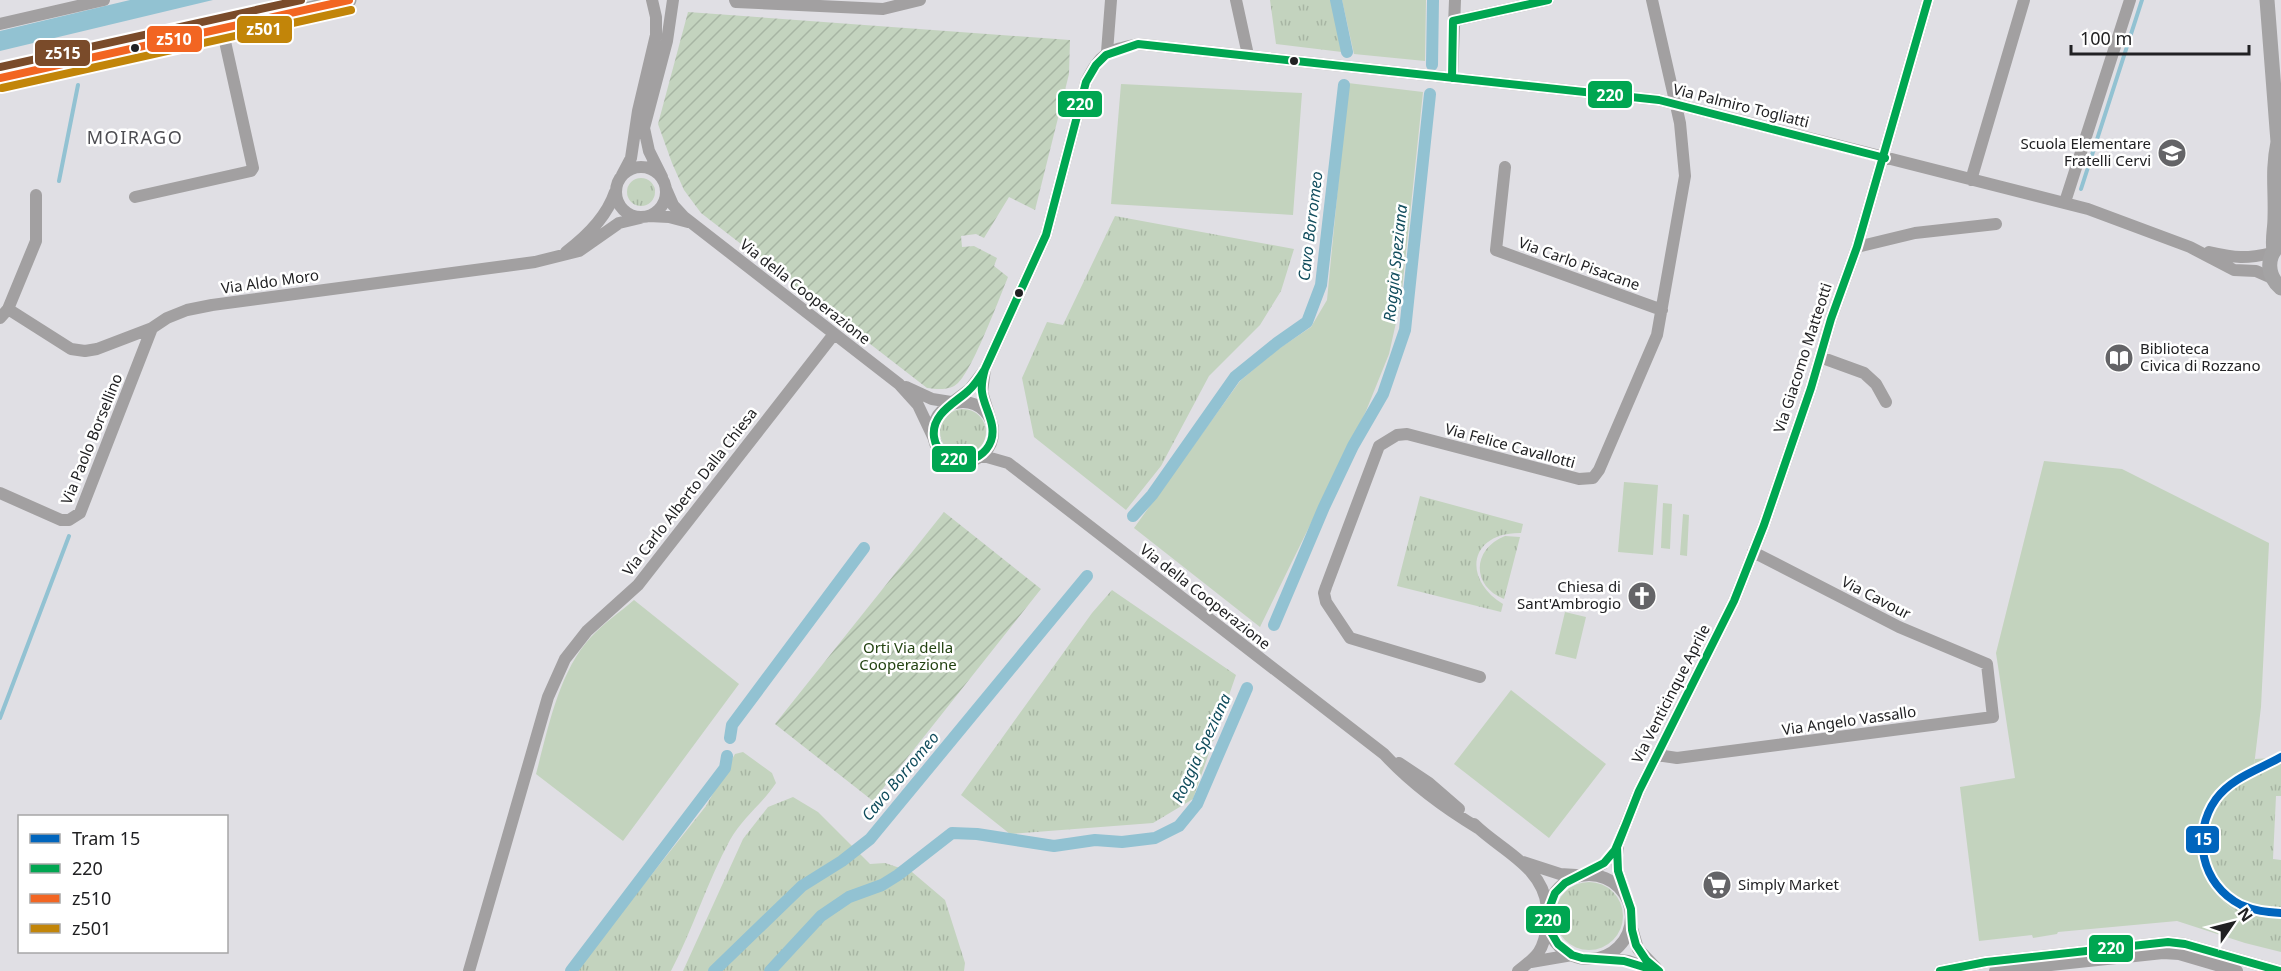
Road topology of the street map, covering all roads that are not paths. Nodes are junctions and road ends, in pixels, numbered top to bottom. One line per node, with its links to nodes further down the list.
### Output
1 (104, 0): 17 (street)
2 (349, 0): 18 (main road)
3 (652, 0): 27 (street)
4 (673, 0): 29 (street)
5 (735, 0): 6 (street)
6 (920, 0)
7 (1111, 0): 19 (street)
8 (1236, 0): 20 (street)
9 (1455, 0): 16 (street)
10 (1548, 0): 16 (street)
11 (1652, 0): 23 (street, Via Felice Cavallotti)
12 (1928, 0): 25 (street, Via Giacomo Matteotti)
13 (2024, 0): 28 (street)
14 (2130, 0): 33 (street)
15 (2267, 0): 24 (main road)
16 (1454, 21): 22 (street)
17 (0, 24)
18 (222, 28): 21 (main road); 32 (street)
19 (1107, 52): 20 (street, Via Palmiro Togliatti); 47 (street, Via Palmiro Togliatti)
20 (1248, 55): 22 (street, Via Palmiro Togliatti)
21 (0, 78)
22 (1452, 78): 23 (street, Via Palmiro Togliatti)
23 (1676, 104): 25 (street, Via Palmiro Togliatti); 42 (street, Via Felice Cavallotti)
24 (2280, 148): 39 (main road)
25 (1885, 158): 28 (street, Via Palmiro Togliatti); 37 (street, Via Giacomo Matteotti)
26 (1505, 167): 42 (street, Via Carlo Pisacane)
27 (622, 175): 29 (street); 30 (street)
28 (1971, 180): 33 (street, Via Palmiro Togliatti)
29 (664, 183): 34 (street); 35 (street, Via della Cooperazione)
30 (616, 189): 34 (street); 40 (street, Via Aldo Moro)
31 (36, 195): 43 (street)
32 (135, 197)
33 (2065, 202): 38 (street, Via Palmiro Togliatti)
34 (645, 217): 35 (street, Via della Cooperazione); 40 (street, Via Aldo Moro)
35 (692, 223): 45 (street, Via della Cooperazione)
36 (1996, 224): 37 (street)
37 (1857, 247): 46 (street, Via Giacomo Matteotti)
38 (2190, 247): 39 (street, Via Palmiro Togliatti); 41 (street, Via Palmiro Togliatti)
39 (2276, 249): 41 (main road)
40 (554, 258): 44 (street, Via Aldo Moro)
41 (2276, 283)
42 (1662, 310): 58 (street, Via Felice Cavallotti)
43 (4, 313): 44 (street, Via Aldo Moro)
44 (152, 328): 55 (street, Via Paolo Borsellino)
45 (834, 333): 48 (street, Via della Cooperazione); 69 (street, Via Carlo Alberto Dalla Chiesa)
46 (1820, 357): 49 (street); 56 (street, Via Giacomo Matteotti)
47 (985, 369): 50 (street); 51 (street, Via della Cooperazione)
48 (899, 384): 50 (street, Via della Cooperazione); 52 (street, Via della Cooperazione)
49 (1886, 402)
50 (953, 405): 51 (street); 52 (street)
51 (992, 427): 53 (street); 54 (street, Via della Cooperazione)
52 (936, 443): 53 (street)
53 (979, 457): 54 (street, Via della Cooperazione)
54 (1008, 463): 61 (street, Via della Cooperazione)
55 (0, 493)
56 (1753, 552): 57 (street, Via Cavour); 59 (street, Via Venticinque Aprile)
57 (1987, 664): 59 (street, Via Angelo Vassallo)
58 (1480, 677)
59 (1657, 755): 60 (street, Via Venticinque Aprile)
60 (1617, 849): 62 (street, Via Venticinque Aprile); 63 (street, Via Venticinque Aprile)
61 (1519, 860): 62 (street, Via della Cooperazione); 64 (street, Via della Cooperazione)
62 (1582, 875): 63 (street); 64 (street)
63 (1624, 893): 65 (street)
64 (1547, 918): 66 (street); 68 (street)
65 (1631, 923): 67 (street); 71 (street)
66 (1572, 955): 67 (street); 68 (street)
67 (1599, 958): 71 (street)
68 (1531, 962): 70 (street)
69 (469, 971)
70 (1518, 971)
71 (1658, 971)
72 (1940, 971): 75 (street)
73 (1995, 971): 74 (street)
74 (2237, 971)
75 (2280, 971)

